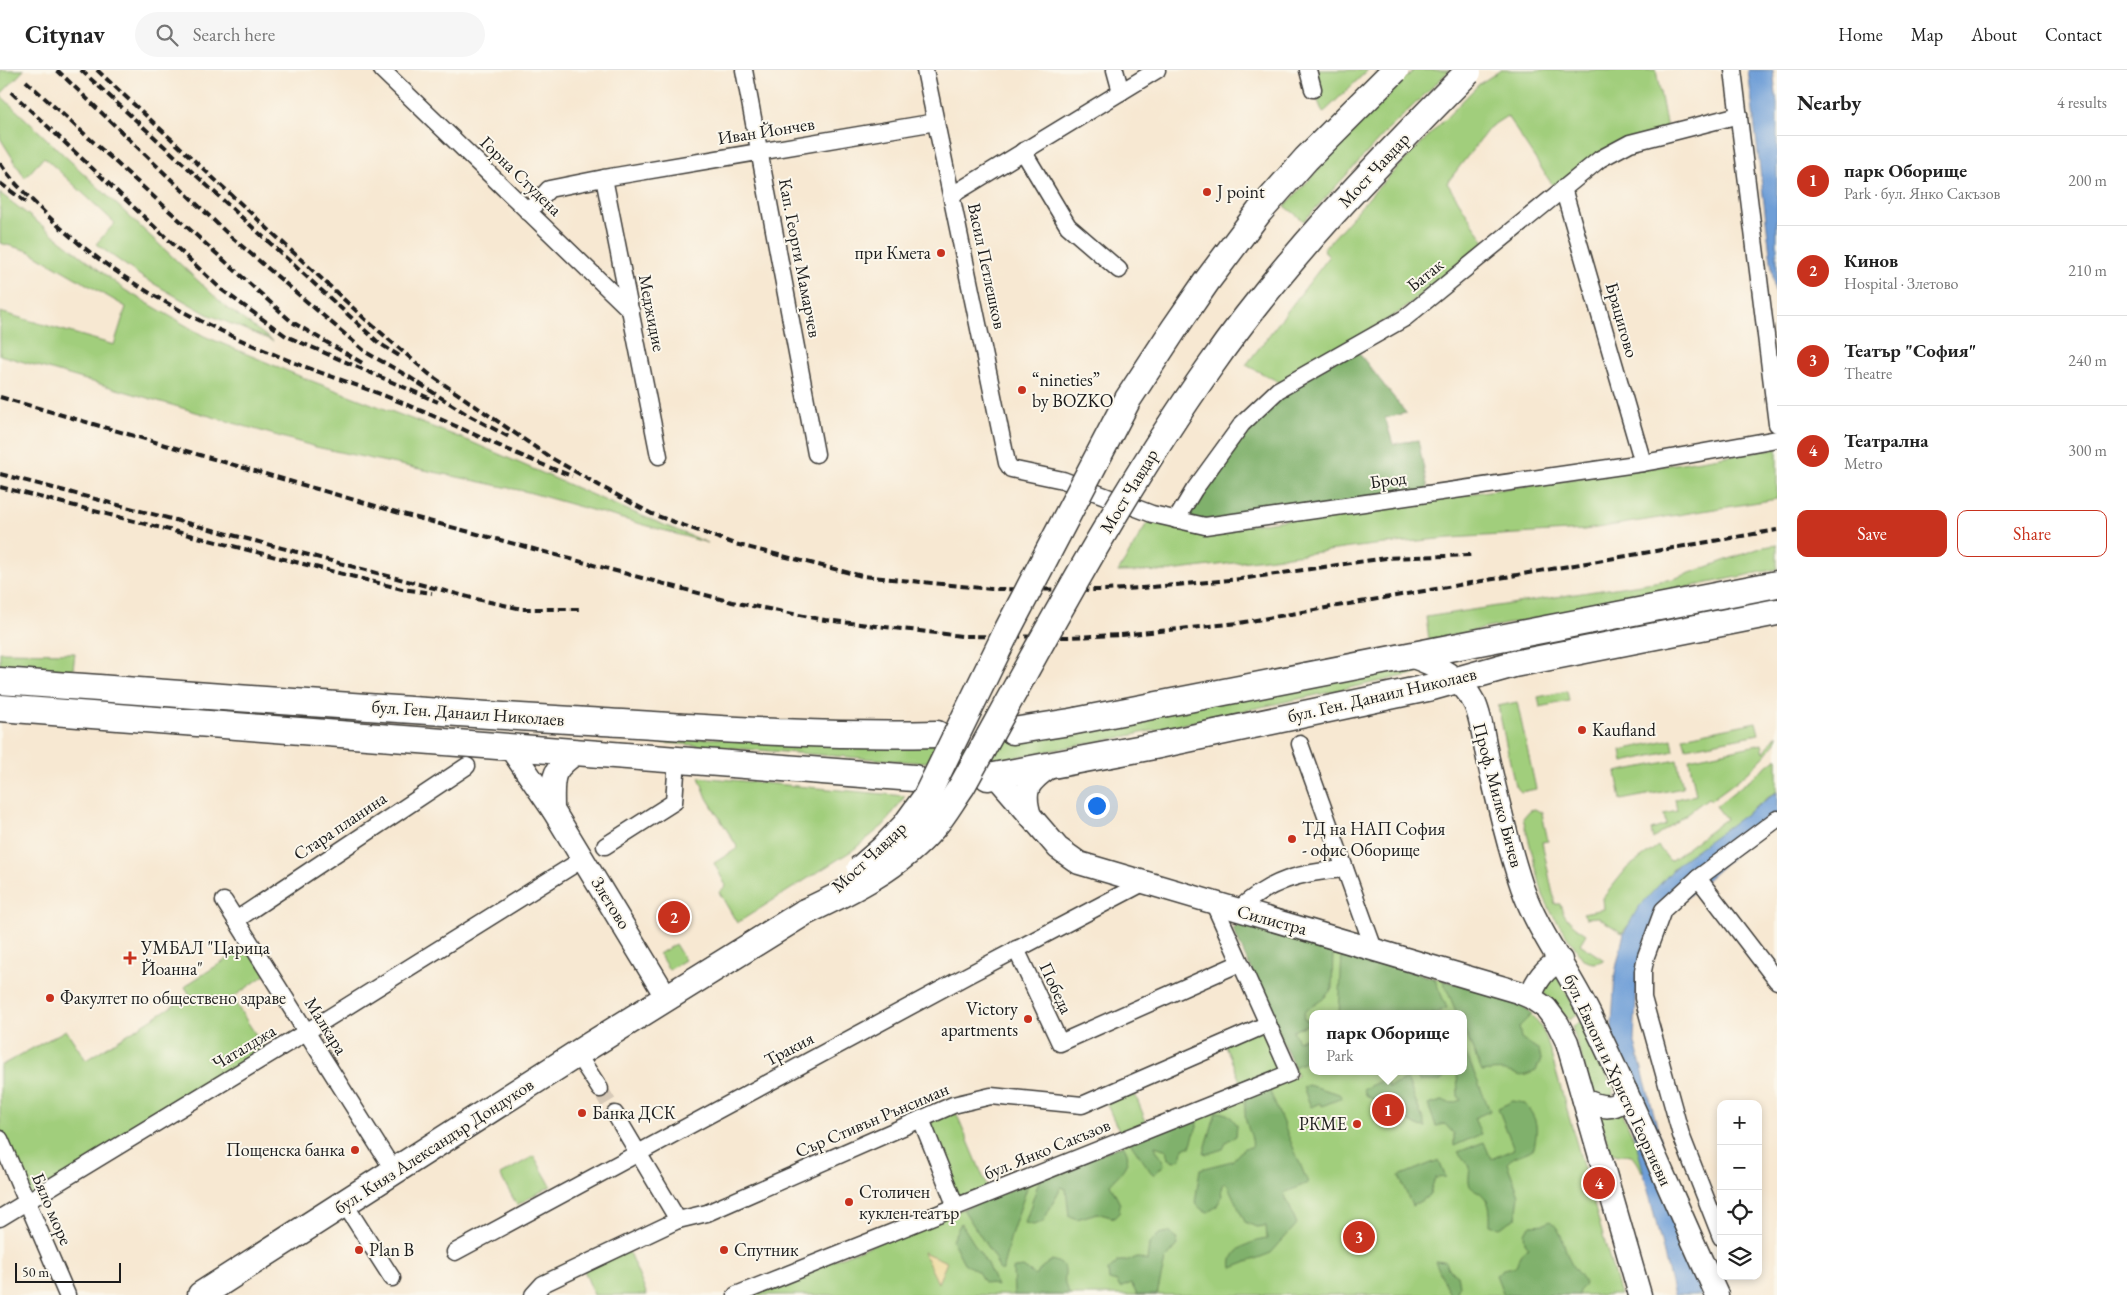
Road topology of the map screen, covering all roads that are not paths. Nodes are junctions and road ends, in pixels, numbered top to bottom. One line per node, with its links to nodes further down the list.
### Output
1 (382, 70): 19 (street, Горна Студена)
2 (744, 70): 15 (street, Кап. Георги Мамарчев)
3 (925, 70): 13 (street, Васил Петлешков)
4 (1115, 70): 11 (street)
5 (1157, 70): 11 (street)
6 (1308, 70): 10 (street)
7 (1395, 70): 58 (main road, Мост Чавдар, bridge)
8 (1733, 70): 12 (street)
9 (1470, 71): 58 (main road, Мост Чавдар, bridge)
10 (1313, 89)
11 (1121, 92): 14 (street)
12 (1739, 116): 17 (street, Батак); 22 (street)
13 (936, 122): 15 (street, Иван Йончев); 18 (street, Васил Петлешков)
14 (1023, 152): 18 (street); 20 (street)
15 (758, 153): 16 (street, Иван Йончев); 24 (street, Кап. Георги Мамарчев)
16 (604, 178): 19 (street, Иван Йончев); 21 (street, Меджидие)
17 (1562, 188): 26 (street, Брацигово); 28 (street, Батак)
18 (952, 195): 27 (street, Васил Петлешков)
19 (528, 212): 21 (street, Горна Студена)
20 (1119, 270)
21 (632, 312): 25 (street, Меджидие)
22 (1777, 424)
23 (1777, 440): 26 (street, Брод)
24 (816, 454)
25 (659, 456)
26 (1643, 463): 28 (street, Брод)
27 (1011, 469): 28 (street, Брод)
28 (1176, 520)
29 (1777, 584): 31 (main road, бул. Ген. Данаил Николаев)
30 (1777, 612): 32 (main road, бул. Ген. Данаил Николаев)
31 (1410, 656): 32 (main road, Проф. Милко Бичев); 37 (main road, бул. Ген. Данаил Николаев)
32 (1458, 680): 44 (main road, бул. Ген. Данаил Николаев); 62 (main road, Проф. Милко Бичев)
33 (0, 681): 35 (main road, бул. Ген. Данаил Николаев)
34 (0, 708): 40 (main road, бул. Ген. Данаил Николаев)
35 (510, 717): 36 (main road, бул. Ген. Данаил Николаев); 40 (main road)
36 (568, 720): 38 (main road, бул. Ген. Данаил Николаев); 40 (main road)
37 (1013, 731)
38 (937, 734)
39 (1300, 744): 52 (street)
40 (509, 746): 41 (main road, бул. Ген. Данаил Николаев); 47 (main road, Злетово)
41 (578, 752): 42 (main road, бул. Ген. Данаил Николаев); 47 (main road)
42 (678, 759): 46 (main road, бул. Ген. Данаил Николаев); 50 (street)
43 (466, 766): 59 (street, Стара планина)
44 (1051, 766): 45 (main road, бул. Ген. Данаил Николаев); 48 (main road)
45 (992, 777): 48 (main road, Силистра)
46 (914, 778)
47 (553, 810): 51 (main road, Злетово)
48 (1030, 816): 54 (main road, Силистра)
49 (1777, 820): 53 (street, бул. Евлоги и Христо Георгиеви)
50 (605, 846)
51 (583, 859): 66 (main road, Злетово); 68 (street, Чаталджа)
52 (1345, 869): 57 (street); 61 (street)
53 (1698, 878): 64 (street); 83 (street, бул. Евлоги и Христо Георгиеви)
54 (1143, 884): 56 (main road, Силистра); 60 (street, Тракия)
55 (224, 901): 59 (street, Малкара)
56 (1214, 904): 57 (main road, Силистра); 63 (street)
57 (1237, 911): 61 (main road, Силистра)
58 (805, 912): 66 (main road, Мост Чавдар)
59 (236, 920): 68 (street, Малкара)
60 (1016, 949): 63 (street, Победа); 76 (street, Тракия)
61 (1374, 949): 65 (main road, Силистра)
62 (1561, 960): 65 (main road, бул. Евлоги и Христо Георгиеви); 71 (main road, бул. Евлоги и Христо Георгиеви)
63 (1240, 963): 67 (street)
64 (1777, 981)
65 (1530, 997): 72 (main road, бул. Евлоги и Христо Георгиеви)
66 (667, 998): 69 (main road, бул. Княз Александър Дондуков)
67 (1268, 1024): 74 (street, Сър Стивън Рънсиман); 80 (street, бул. Янко Сакъзов)
68 (306, 1032): 77 (street, Малкара); 78 (street, Чаталджа)
69 (577, 1054): 70 (street); 77 (main road, бул. Княз Александър Дондуков)
70 (600, 1089)
71 (1626, 1091): 72 (main road); 91 (main road, бул. Евлоги и Христо Георгиеви)
72 (1584, 1100): 90 (main road, бул. Евлоги и Христо Георгиеви)
73 (615, 1114): 76 (street)
74 (921, 1119): 80 (street); 82 (street, Сър Стивън Рънсиман)
75 (0, 1139): 78 (street, Бяло море)
76 (639, 1152): 82 (street); 84 (street, Тракия)
77 (394, 1171): 79 (main road, бул. Княз Александър Дондуков)
78 (27, 1201): 81 (street, Чаталджа); 86 (street, Бяло море)
79 (344, 1203): 85 (street); 87 (main road, бул. Княз Александър Дондуков)
80 (956, 1207): 89 (street, бул. Янко Сакъзов)
81 (0, 1218)
82 (678, 1220): 88 (street, Сър Стивън Рънсиман)
83 (1720, 1235)
84 (455, 1252)
85 (392, 1278)
86 (67, 1295)
87 (201, 1295)
88 (533, 1295)
89 (736, 1295)
90 (1640, 1295)
91 (1717, 1295)

